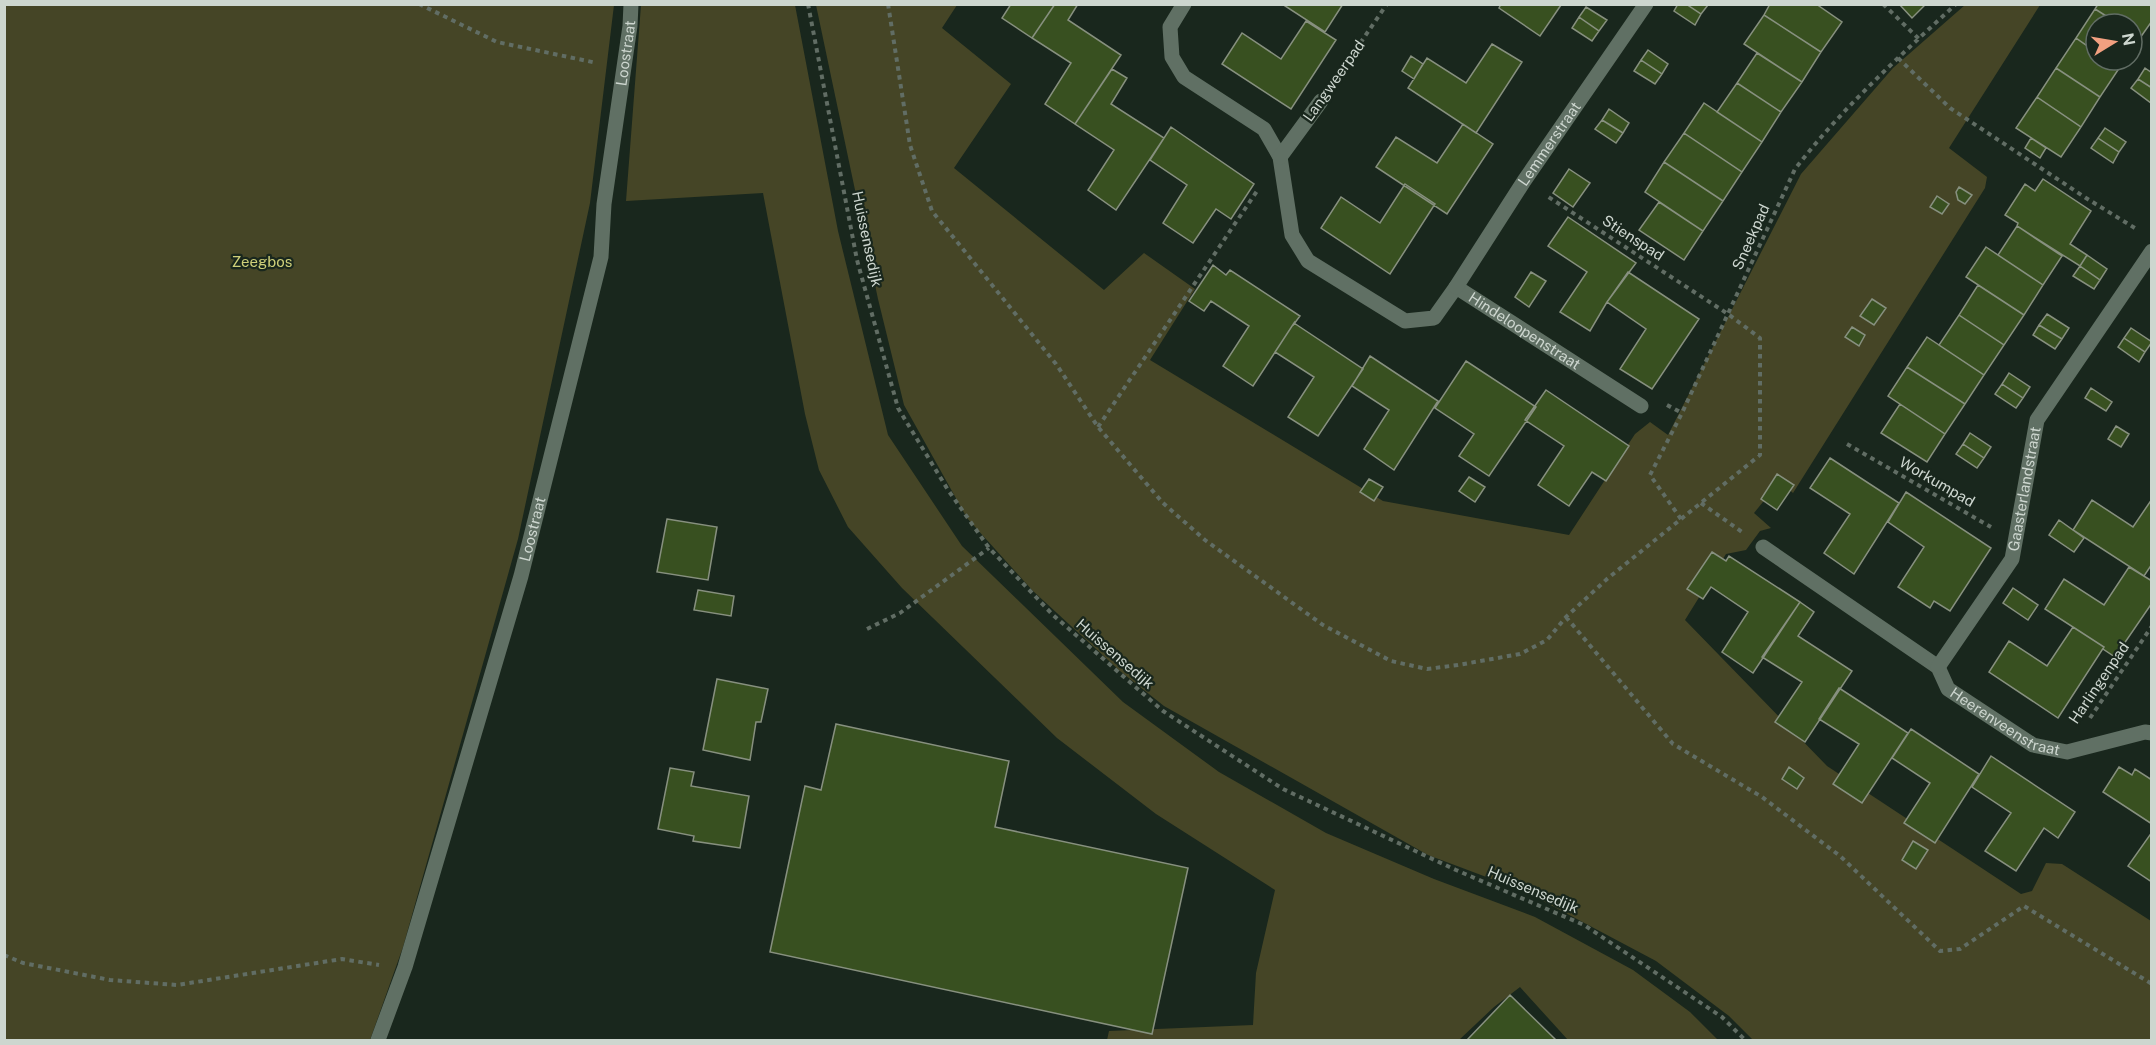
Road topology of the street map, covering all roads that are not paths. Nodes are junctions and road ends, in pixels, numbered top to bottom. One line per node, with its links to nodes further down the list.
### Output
1 (631, 4): 12 (street, Loostraat)
2 (1184, 4): 5 (street, Hindeloopenstraat)
3 (1646, 4): 7 (street, Lemmerstraat)
4 (1321, 101): 5 (street, Langweerpad)
5 (1280, 157): 7 (street, Hindeloopenstraat)
6 (2151, 251): 10 (street, Gaasterlandstraat)
7 (1456, 287): 8 (street, Hindeloopenstraat)
8 (1641, 406)
9 (1763, 547): 10 (street, Heerenveenstraat)
10 (1938, 668): 11 (street, Heerenveenstraat)
11 (2151, 733)
12 (378, 1041)

